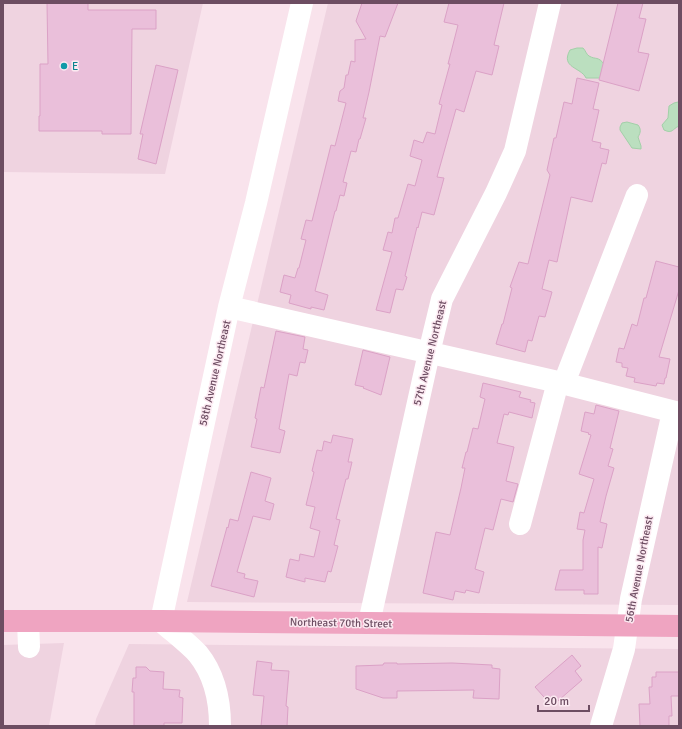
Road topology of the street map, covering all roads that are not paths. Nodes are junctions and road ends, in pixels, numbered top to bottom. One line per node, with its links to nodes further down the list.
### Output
1 (302, 3): 4 (street, 58th Avenue Northeast)
2 (550, 3): 5 (street, 57th Avenue Northeast)
3 (638, 195): 6 (street)
4 (229, 307): 5 (street); 11 (street, 58th Avenue Northeast)
5 (429, 352): 6 (street); 12 (street, 57th Avenue Northeast)
6 (561, 382): 7 (street); 8 (street)
7 (676, 412): 13 (street, 56th Avenue Northeast)
8 (520, 524)
9 (3, 621): 10 (main road, Northeast 70th Street)
10 (28, 621): 11 (main road, Northeast 70th Street); 15 (street)
11 (161, 621): 12 (main road, Northeast 70th Street); 16 (street)
12 (369, 623): 13 (main road, Northeast 70th Street)
13 (627, 625): 14 (main road, Northeast 70th Street); 17 (street, 56th Avenue Northeast)
14 (679, 626)
15 (29, 647)
16 (220, 726)
17 (601, 726)

